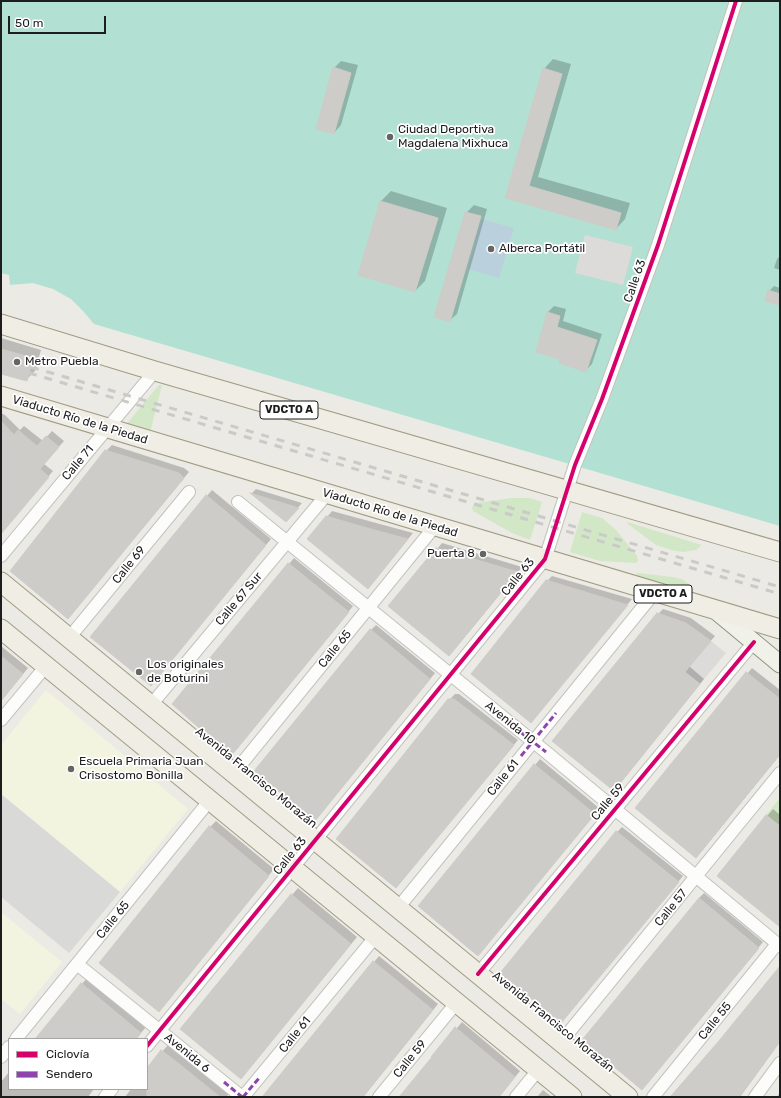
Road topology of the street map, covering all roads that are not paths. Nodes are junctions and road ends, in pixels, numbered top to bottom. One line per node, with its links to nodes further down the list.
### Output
1 (736, 1): 6 (street, Calle 63)
2 (1, 324): 3 (main road, VDCTO A)
3 (155, 371): 5 (street, Calle 71); 6 (main road, VDCTO A)
4 (1, 396): 5 (main road, Viaducto Río de la Piedad / VDCTO A)
5 (108, 428): 8 (main road, Viaducto Río de la Piedad / VDCTO A); 13 (street, Calle 71)
6 (568, 490): 12 (main road, VDCTO A); 14 (street, Calle 63)
7 (189, 492): 21 (street, Calle 69)
8 (326, 494): 10 (main road, Viaducto Río de la Piedad / VDCTO A); 11 (street, Calle 67 Sur)
9 (238, 502): 11 (street, Avenida 10)
10 (435, 526): 14 (main road, Viaducto Río de la Piedad / VDCTO A); 17 (street, Calle 65)
11 (287, 541): 17 (street, Avenida 10); 26 (street, Calle 67 Sur)
12 (780, 552)
13 (1, 556)
14 (545, 559): 16 (main road, Viaducto Río de la Piedad / VDCTO A); 25 (street, Calle 63)
15 (1, 582): 21 (main road, Avenida Francisco Morazán)
16 (654, 592): 18 (main road, Viaducto Río de la Piedad / VDCTO A); 28 (street, Calle 61)
17 (368, 608): 25 (street, Avenida 10); 29 (street, Calle 65)
18 (714, 609): 20 (main road, Viaducto Río de la Piedad / VDCTO A); 22 (street)
19 (1, 629): 24 (main road)
20 (780, 629)
21 (70, 638): 26 (main road, Avenida Francisco Morazán)
22 (754, 642): 23 (street); 32 (street, Calle 59)
23 (780, 664)
24 (46, 666): 27 (street); 31 (main road)
25 (451, 675): 28 (street, Avenida 10); 33 (street, Calle 63)
26 (151, 705): 29 (main road, Avenida Francisco Morazán)
27 (1, 720)
28 (533, 742): 32 (street, Avenida 10); 36 (street, Calle 61)
29 (234, 773): 33 (main road, Avenida Francisco Morazán)
30 (780, 774): 35 (street, Calle 57)
31 (210, 800): 34 (main road); 39 (street, Calle 65)
32 (615, 809): 35 (street, Avenida 10); 40 (street, Calle 59)
33 (316, 840): 34 (street, Calle 63); 36 (main road, Avenida Francisco Morazán)
34 (293, 868): 37 (main road); 42 (street, Calle 63)
35 (696, 877): 38 (street, Avenida 10); 44 (street, Calle 57)
36 (398, 908): 40 (main road, Avenida Francisco Morazán)
37 (376, 936): 41 (main road); 50 (street, Calle 61)
38 (779, 945): 55 (street, Calle 55)
39 (77, 964): 42 (street, Avenida 6); 43 (street, Calle 65)
40 (478, 974): 44 (main road, Avenida Francisco Morazán)
41 (457, 1002): 49 (main road); 51 (street, Calle 59)
42 (160, 1031): 45 (street, Calle 63); 50 (street, Avenida 6)
43 (17, 1038)
44 (561, 1042): 54 (main road, Avenida Francisco Morazán)
45 (148, 1045)
46 (8, 1048): 47 (street)
47 (1, 1057)
48 (780, 1063): 56 (street)
49 (539, 1069): 52 (street); 53 (main road)
50 (243, 1097)
51 (379, 1097)
52 (516, 1097)
53 (572, 1097)
54 (628, 1097)
55 (653, 1097)
56 (755, 1097)

